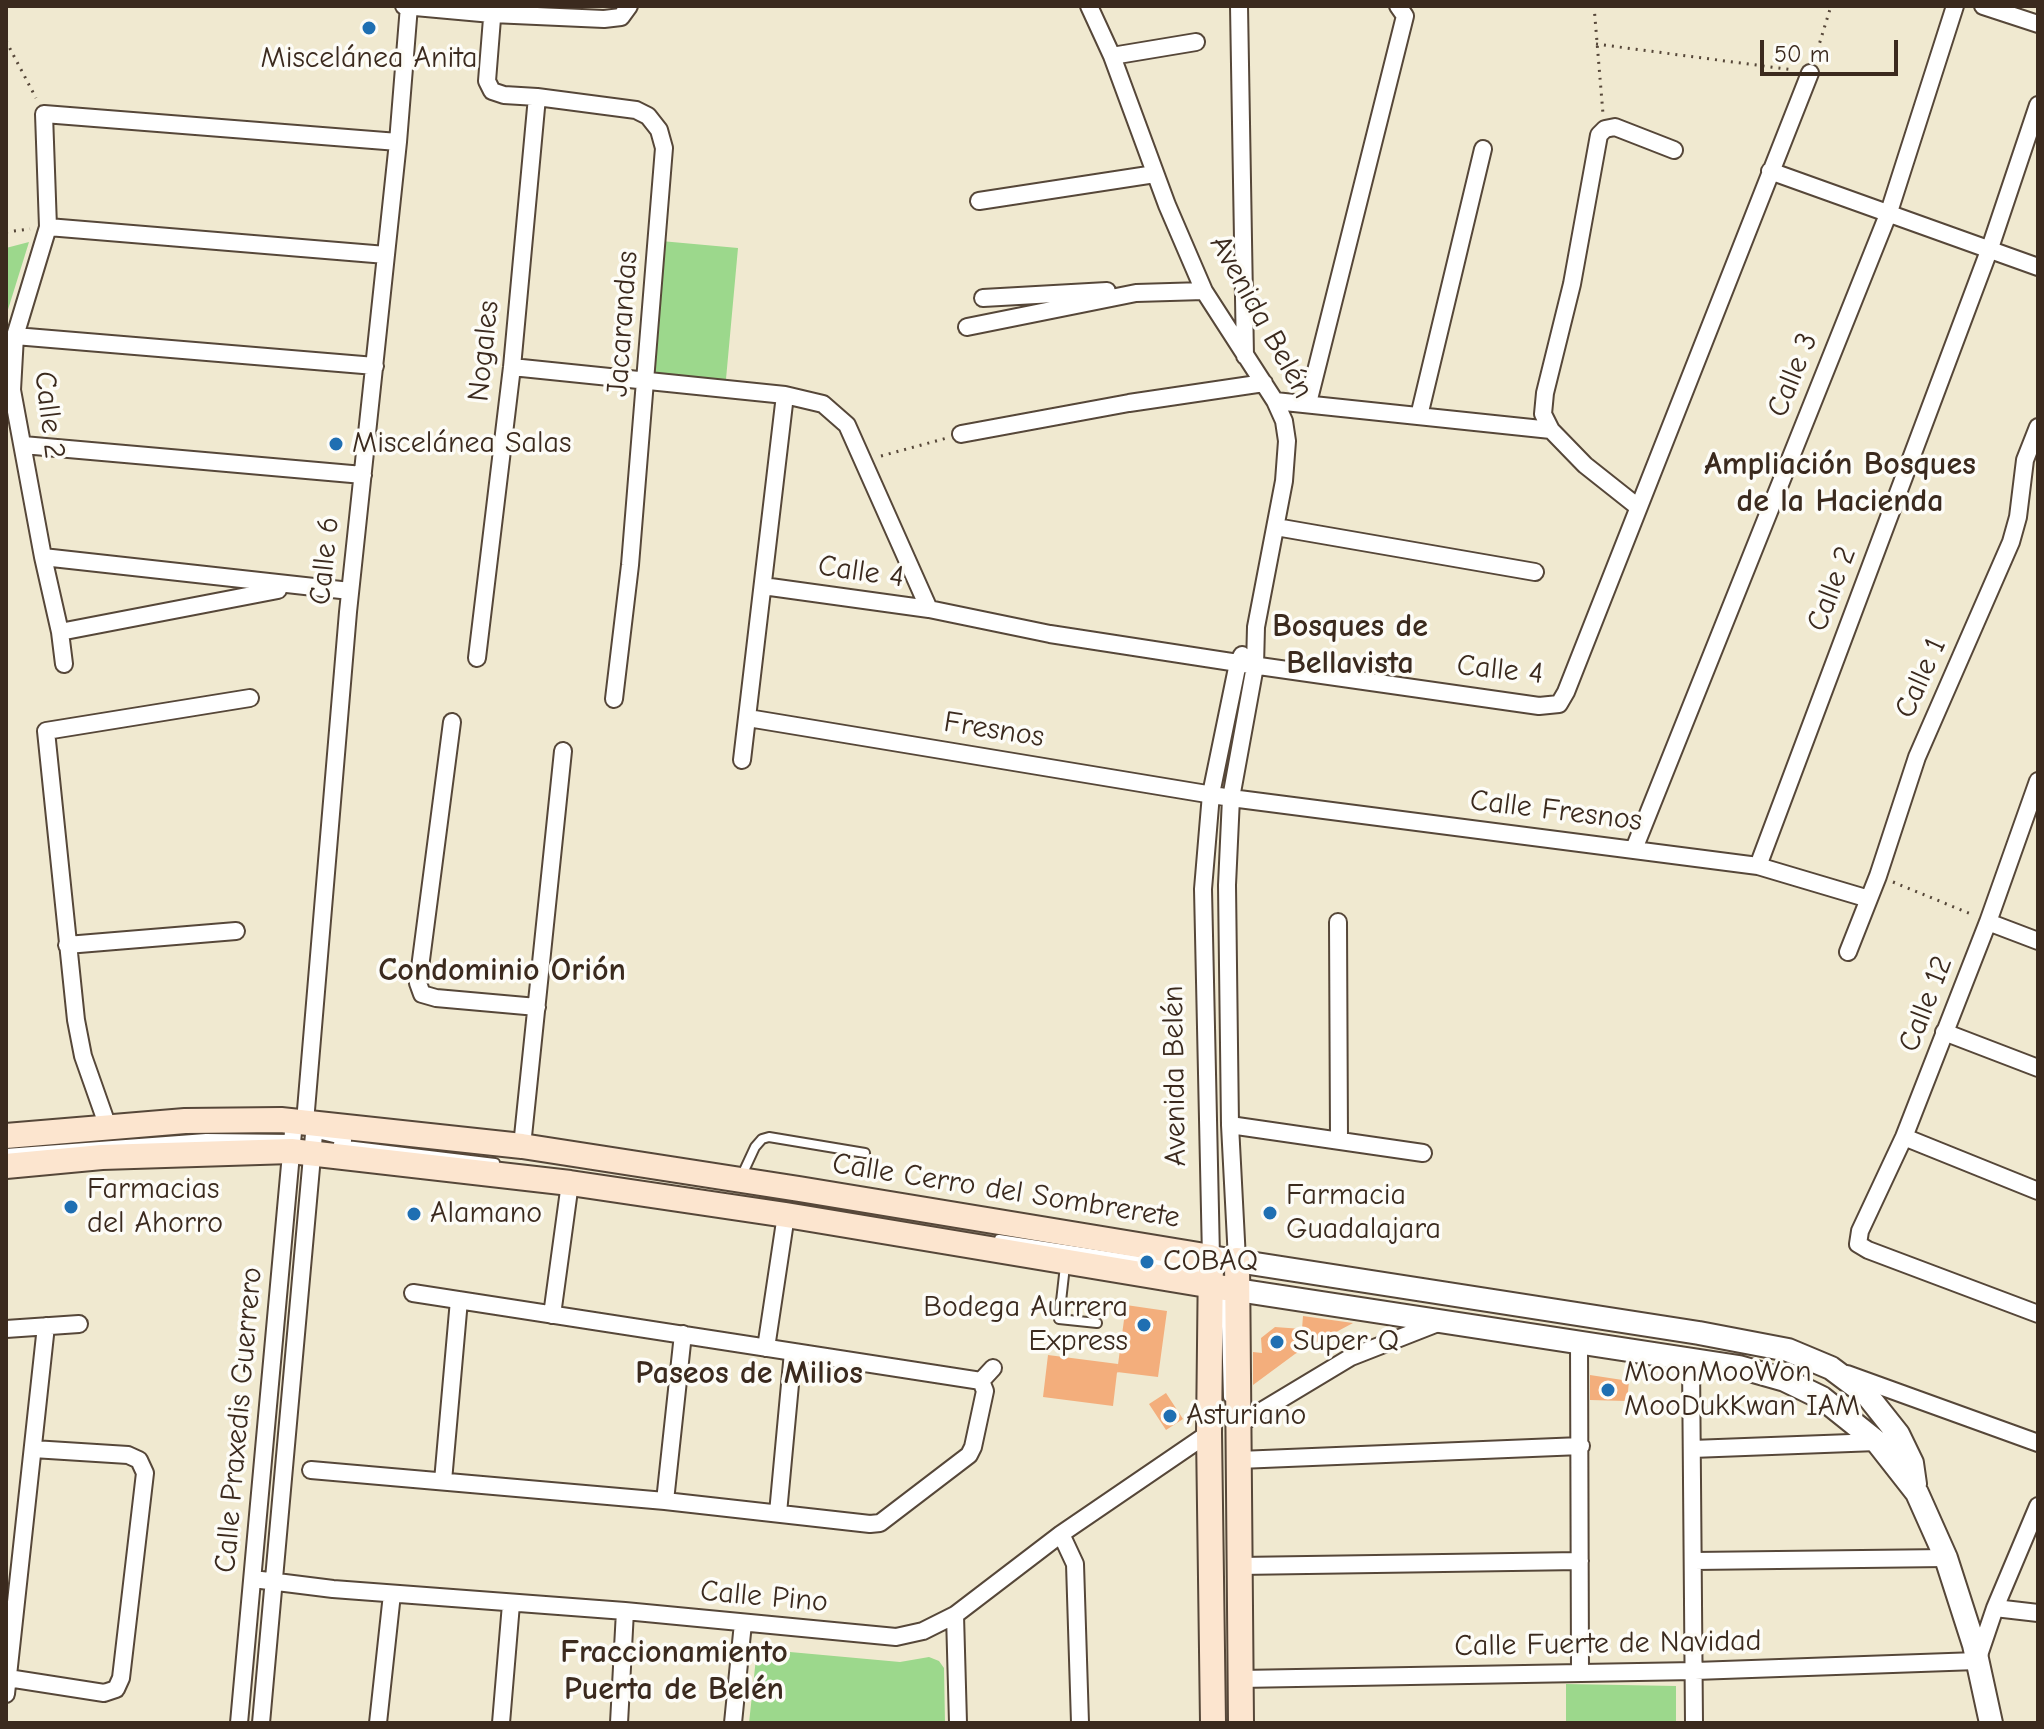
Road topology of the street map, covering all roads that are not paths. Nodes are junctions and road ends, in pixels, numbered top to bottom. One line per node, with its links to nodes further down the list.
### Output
1 (406, 6): 7 (street); 15 (street, Calle 6)
2 (1089, 6): 11 (street, Avenida Belén)
3 (1239, 6): 31 (street)
4 (1398, 6): 38 (street)
5 (1955, 6): 21 (street, Calle 3)
6 (1983, 6): 9 (street)
7 (492, 10): 8 (street); 13 (street, Jacarandas)
8 (625, 12)
9 (2038, 24)
10 (1196, 42): 11 (street)
11 (1112, 56): 19 (street, Avenida Belén)
12 (1810, 73): 18 (street, Calle 4)
13 (537, 97): 33 (street, Nogales); 34 (street, Jacarandas)
14 (2038, 105): 23 (street, Calle 2)
15 (398, 142): 22 (street, Calle 2); 24 (street, Calle 6)
16 (1483, 149): 39 (street)
17 (1674, 150): 41 (street)
18 (1770, 171): 21 (street); 45 (street, Calle 4)
19 (1155, 174): 20 (street); 26 (street, Avenida Belén)
20 (979, 201)
21 (1889, 212): 23 (street); 67 (street, Calle 3)
22 (48, 227): 24 (street); 30 (street, Calle 2)
23 (1990, 248): 25 (street); 68 (street, Calle 2)
24 (386, 255): 32 (street, Calle 6)
25 (2038, 267)
26 (1204, 291): 27 (street); 31 (street, Avenida Belén)
27 (1136, 293): 28 (street); 29 (street)
28 (983, 298)
29 (967, 327)
30 (15, 336): 32 (street); 43 (street, Calle 2)
31 (1245, 357): 35 (street, Avenida Belén)
32 (375, 366): 44 (street, Calle 6)
33 (512, 367): 34 (street); 54 (street, Nogales)
34 (647, 380): 36 (street); 58 (street, Jacarandas)
35 (1264, 383): 37 (street, Avenida Belén); 42 (street)
36 (785, 395): 49 (street); 52 (street)
37 (1275, 401): 38 (street); 46 (street, Avenida Belén)
38 (1308, 403): 39 (street)
39 (1419, 416): 41 (street)
40 (2038, 427): 69 (street, Calle 1)
41 (1551, 430): 45 (street)
42 (961, 434)
43 (23, 445): 44 (street); 47 (street, Calle 2)
44 (363, 475): 51 (street, Calle 6)
45 (1638, 507): 56 (street, Calle 4)
46 (1276, 527): 48 (street); 56 (street, Avenida Belén)
47 (43, 557): 50 (street); 53 (street, Calle 2)
48 (1535, 572)
49 (763, 586): 52 (street, Calle 4); 59 (street)
50 (295, 587): 51 (street); 53 (street)
51 (350, 591): 81 (street, Calle 6)
52 (929, 609): 56 (street, Calle 4)
53 (60, 632): 55 (street, Calle 2)
54 (477, 658)
55 (64, 664)
56 (1246, 665): 64 (street, Avenida Belén); 65 (street, Avenida Belén)
57 (250, 698): 74 (street)
58 (614, 699)
59 (748, 718): 62 (street); 64 (street, Fresnos)
60 (452, 722): 76 (street)
61 (563, 751): 76 (street)
62 (742, 760)
63 (2038, 781): 66 (street, Calle 12)
64 (1211, 794): 65 (street, Fresnos); 100 (street, Avenida Belén)
65 (1231, 798): 67 (street, Calle Fresnos); 79 (street, Avenida Belén)
66 (2032, 817): 71 (street, Calle 12)
67 (1634, 849): 68 (street, Calle Fresnos)
68 (1758, 866): 69 (street, Calle Fresnos)
69 (1869, 899): 75 (street, Calle 1)
70 (1338, 922): 84 (street)
71 (1988, 922): 73 (street); 77 (street, Calle 12)
72 (236, 931): 74 (street)
73 (2038, 941)
74 (67, 945): 80 (street)
75 (1848, 952)
76 (537, 1007): 86 (street)
77 (1944, 1032): 78 (street); 83 (street, Calle 12)
78 (2038, 1068)
79 (1230, 1125): 84 (street); 100 (street, Avenida Belén)
80 (108, 1127): 81 (main road, Calle Cerro del Sombrerete); 82 (main road, Calle Cerro del Sombrerete)
81 (303, 1135): 85 (lane); 86 (main road, Calle Cerro del Sombrerete); 87 (lane); 90 (lane); 91 (main road, Calle Cerro del Sombrerete); 94 (main road, Calle Cerro del Sombrerete); 100 (lane); 136 (street, Calle Praxedis Guerrero); 137 (street, Calle Praxedis Guerrero)
82 (6, 1136)
83 (1904, 1137): 95 (street); 103 (street, Calle 12)
84 (1339, 1140): 89 (street)
85 (6, 1146)
86 (522, 1146): 93 (main road, Calle Cerro del Sombrerete)
87 (6, 1153)
88 (865, 1153): 93 (lane)
89 (1423, 1153)
90 (498, 1163)
91 (6, 1166)
92 (541, 1169): 97 (lane)
93 (741, 1180): 100 (main road, Calle Cerro del Sombrerete)
94 (570, 1183): 96 (main road, Calle Cerro del Sombrerete); 104 (street)
95 (2038, 1191)
96 (786, 1215): 99 (main road, Calle Cerro del Sombrerete); 112 (street)
97 (951, 1232)
98 (982, 1236): 100 (lane)
99 (1066, 1261): 100 (main road, Calle Cerro del Sombrerete); 106 (lane)
100 (1220, 1275): 105 (street, Calle Cerro del Sombrerete); 116 (street, Calle Cerro del Sombrerete); 118 (main road, Avenida Belén); 161 (lane)
101 (413, 1293): 102 (street)
102 (459, 1300): 104 (street); 126 (street)
103 (2038, 1314)
104 (552, 1315): 110 (street)
105 (1446, 1320): 111 (street, Calle Cerro del Sombrerete); 118 (street, Calle Pino)
106 (1097, 1323)
107 (79, 1324): 108 (street)
108 (46, 1326): 109 (street); 122 (street)
109 (6, 1329)
110 (683, 1334): 112 (street); 128 (street)
111 (1579, 1342): 114 (street, Calle Cerro del Sombrerete); 121 (street)
112 (766, 1348): 113 (street)
113 (793, 1352): 117 (street); 130 (street)
114 (1691, 1360): 119 (street, Calle Cerro del Sombrerete); 123 (street)
115 (993, 1368): 117 (street)
116 (1831, 1368): 120 (street); 127 (street, Calle Cerro del Sombrerete)
117 (981, 1381): 130 (street)
118 (1222, 1423): 124 (main road, Avenida Belén); 131 (street, Calle Pino); 159 (main road, Avenida Belén)
119 (1877, 1442): 123 (street); 127 (street, Calle Cerro del Sombrerete)
120 (2038, 1443)
121 (1581, 1446): 124 (street); 133 (street)
122 (33, 1449): 150 (street); 150 (street)
123 (1692, 1449): 134 (street)
124 (1239, 1460): 135 (main road, Avenida Belén)
125 (311, 1470): 126 (street)
126 (443, 1481): 128 (street)
127 (1917, 1493): 132 (street, Calle Cerro del Sombrerete)
128 (665, 1501): 130 (street)
129 (2038, 1506): 140 (street)
130 (778, 1513)
131 (1061, 1534): 144 (street, Calle Pino); 158 (street)
132 (1946, 1558): 134 (street); 146 (street, Calle Cerro del Sombrerete)
133 (1580, 1561): 135 (street); 148 (street)
134 (1694, 1561): 147 (street)
135 (1239, 1566): 149 (main road, Avenida Belén)
136 (253, 1579): 137 (street, Calle Pino); 151 (street, Calle Praxedis Guerrero)
137 (274, 1581): 138 (street, Calle Pino); 152 (street, Calle Praxedis Guerrero)
138 (392, 1594): 139 (street, Calle Pino); 153 (street)
139 (511, 1604): 141 (street, Calle Pino); 154 (street)
140 (1995, 1608): 142 (street); 146 (street)
141 (625, 1611): 145 (street, Calle Pino); 155 (street)
142 (2038, 1613)
143 (1222, 1614): 160 (lane)
144 (955, 1615): 145 (street, Calle Pino); 157 (street)
145 (743, 1623): 156 (street)
146 (1977, 1661): 147 (street, Calle Fuerte de Navidad); 164 (street, Calle Cerro del Sombrerete)
147 (1695, 1671): 148 (street, Calle Fuerte de Navidad); 163 (street)
148 (1580, 1673): 149 (street, Calle Fuerte de Navidad)
149 (1240, 1679): 162 (main road, Avenida Belén)
150 (7, 1686)
151 (239, 1723)
152 (261, 1723)
153 (378, 1723)
154 (501, 1723)
155 (619, 1723)
156 (733, 1723)
157 (958, 1723)
158 (1080, 1723)
159 (1213, 1723)
160 (1223, 1723)
161 (1232, 1723)
162 (1241, 1723)
163 (1694, 1723)
164 (1991, 1723)

